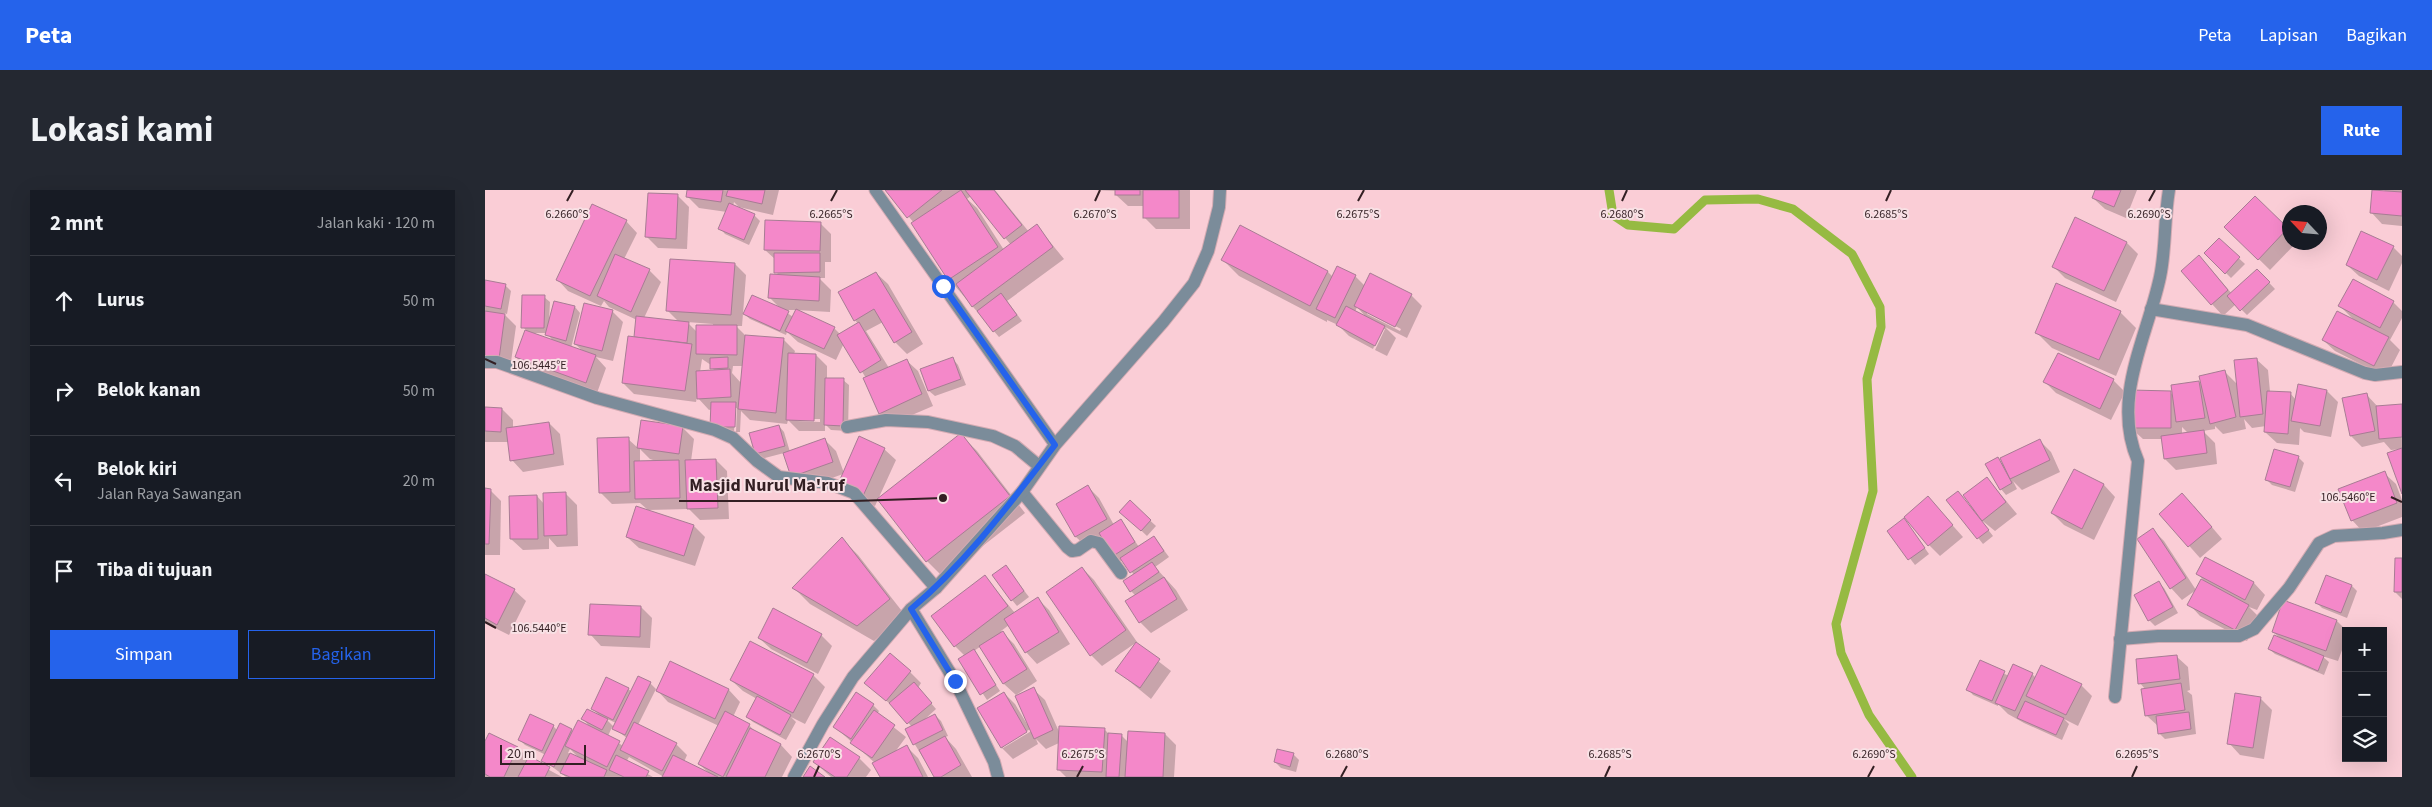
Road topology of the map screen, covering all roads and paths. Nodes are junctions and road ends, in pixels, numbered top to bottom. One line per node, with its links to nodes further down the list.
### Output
1 (875, 190): 8 (lane)
2 (1220, 190): 8 (street)
3 (2169, 190): 4 (street)
4 (2151, 309): 6 (street); 15 (street)
5 (485, 362): 13 (street)
6 (2402, 372)
7 (847, 427): 9 (street)
8 (1055, 445): 9 (street)
9 (1039, 466): 10 (street)
10 (1022, 492): 12 (street); 13 (street)
11 (2402, 530): 15 (street)
12 (1121, 573)
13 (936, 588): 14 (street)
14 (911, 609): 17 (street); 18 (street)
15 (2120, 639): 16 (street)
16 (2115, 697)
17 (794, 777)
18 (998, 777)

